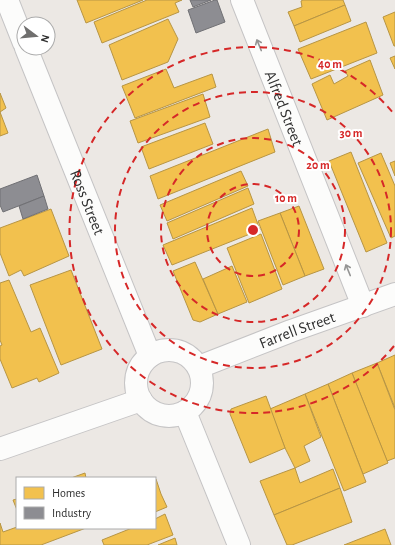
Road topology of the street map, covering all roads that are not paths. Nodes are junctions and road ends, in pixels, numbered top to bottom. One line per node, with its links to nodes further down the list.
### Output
1 (7, 0): 3 (street)
2 (242, 0): 6 (street, Alfred Street, one-way to 2)
3 (16, 23)
4 (29, 56): 7 (street, Ross Street)
5 (395, 294): 6 (street, Farrell Street)
6 (363, 306): 8 (street, Farrell Street)
7 (150, 356): 8 (street); 9 (street)
8 (199, 367): 10 (street)
9 (141, 400): 10 (street); 11 (street)
10 (185, 412): 12 (street)
11 (0, 449)
12 (239, 545)

